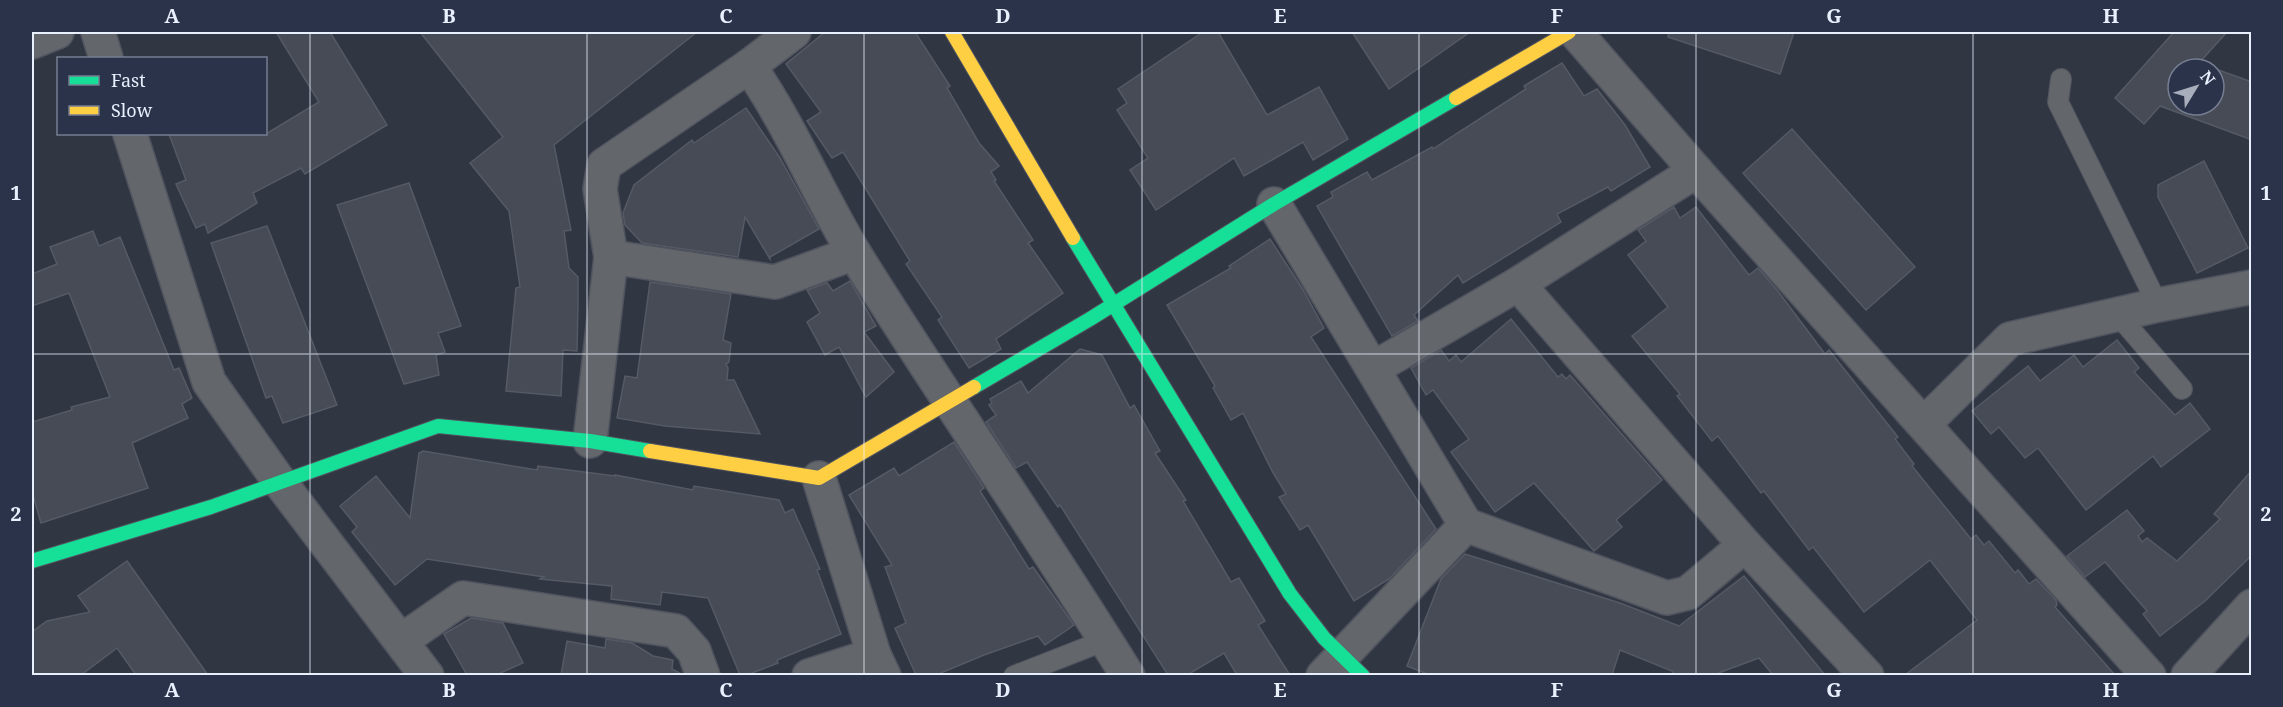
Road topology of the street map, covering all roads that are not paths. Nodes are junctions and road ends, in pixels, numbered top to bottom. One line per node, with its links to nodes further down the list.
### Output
1 (57, 32): 7 (street)
2 (98, 32): 8 (street)
3 (794, 32): 9 (street)
4 (952, 32): 18 (street)
5 (1569, 32): 13 (street)
6 (1575, 32): 12 (street)
7 (32, 42)
8 (106, 57)
9 (749, 66): 14 (street); 15 (street)
10 (2061, 79): 19 (lane)
11 (130, 135): 27 (street)
12 (1696, 171): 16 (street); 24 (street)
13 (1274, 204): 18 (street); 21 (street)
14 (854, 253): 15 (street); 23 (street)
15 (611, 257): 25 (street)
16 (1518, 284): 21 (street); 29 (street)
17 (2252, 287): 19 (street)
18 (1113, 304): 23 (street); 35 (street)
19 (2158, 305): 20 (street)
20 (2118, 315): 22 (lane); 24 (street)
21 (1374, 368): 28 (street)
22 (2182, 389)
23 (949, 402): 26 (street); 33 (street)
24 (1923, 424): 42 (street)
25 (590, 441): 26 (street); 27 (street)
26 (819, 478): 34 (street)
27 (279, 481): 30 (street); 32 (street)
28 (1466, 525): 29 (street); 35 (street)
29 (1745, 545): 41 (street)
30 (32, 561)
31 (2252, 606): 43 (street)
32 (401, 640): 36 (street); 37 (street)
33 (1106, 640): 39 (lane); 40 (street)
34 (879, 665): 38 (street)
35 (1342, 669)
36 (427, 675)
37 (703, 675)
38 (809, 675)
39 (1014, 675)
40 (1128, 675)
41 (1867, 675)
42 (2149, 675)
43 (2188, 675)

